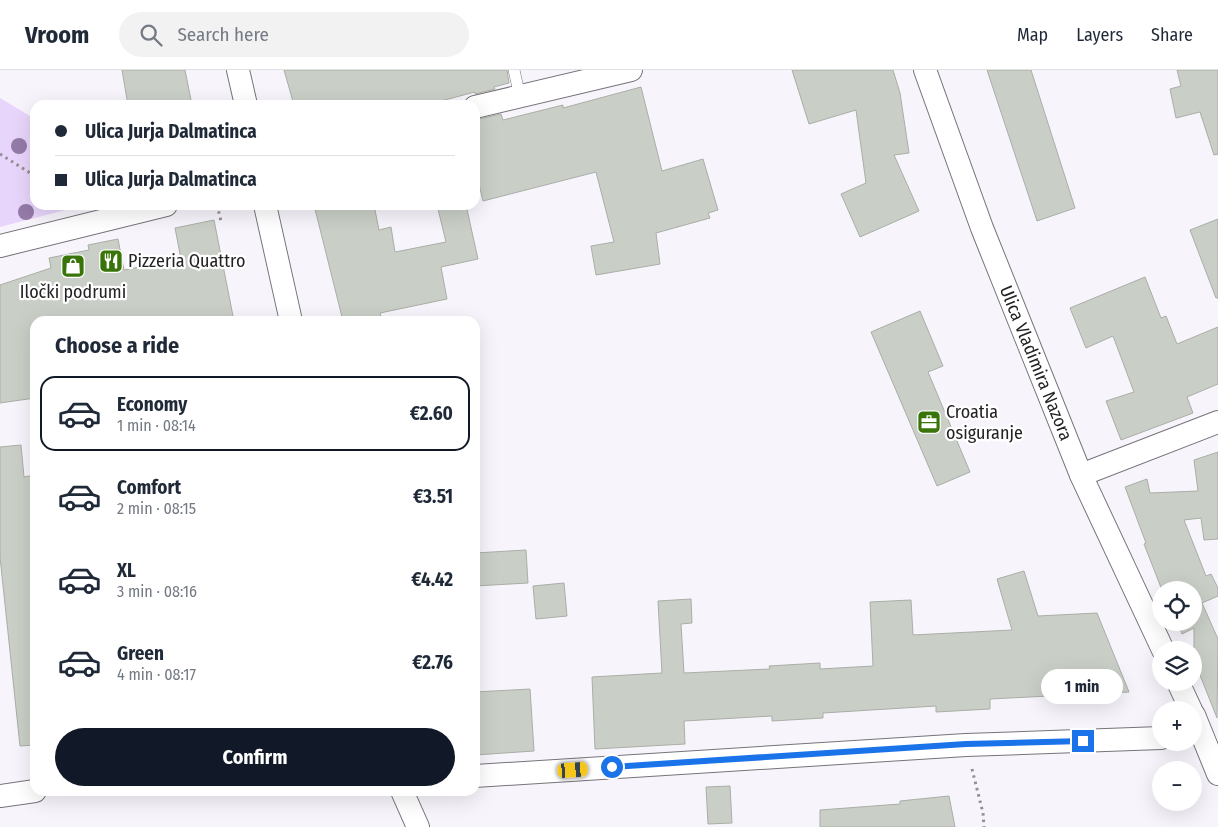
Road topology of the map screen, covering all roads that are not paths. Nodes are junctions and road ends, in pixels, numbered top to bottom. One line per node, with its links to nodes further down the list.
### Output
1 (238, 70): 6 (street)
2 (514, 70): 5 (lane)
3 (631, 70): 5 (street)
4 (925, 70): 13 (street, Ulica Vladimira Nazora)
5 (520, 96): 7 (street)
6 (245, 100)
7 (480, 106)
8 (146, 210): 10 (street)
9 (266, 210): 11 (street)
10 (0, 246)
11 (290, 316)
12 (1218, 422): 13 (street)
13 (1081, 475): 14 (street, Ulica Vladimira Nazora)
14 (1159, 641)
15 (1205, 736): 17 (street)
16 (1152, 738): 18 (street)
17 (1218, 774)
18 (480, 776)
19 (30, 792): 20 (street)
20 (0, 796)
21 (404, 796): 22 (street)
22 (418, 827)

